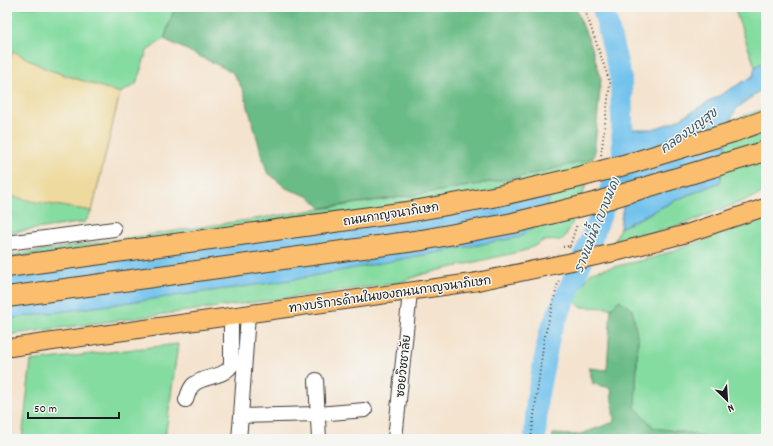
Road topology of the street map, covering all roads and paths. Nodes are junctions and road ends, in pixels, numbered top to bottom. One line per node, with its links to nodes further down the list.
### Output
1 (584, 7): 4 (path)
2 (766, 120): 10 (highway, ถนนกาญจนาภิเษก, bridge)
3 (766, 151): 13 (highway, bridge)
4 (600, 157)
5 (766, 207): 12 (main road, ทางบริการด้านในของถนนกาญจนาภิเษก, bridge)
6 (577, 224): 9 (path)
7 (114, 229): 8 (street)
8 (7, 243)
9 (570, 246)
10 (7, 267)
11 (557, 286): 25 (path)
12 (410, 292): 14 (main road, ทางบริการด้านในของถนนกาญจนาภิเษก); 24 (street, ซอยวิชชาลัย)
13 (7, 297)
14 (248, 314): 15 (main road, ทางบริการด้านในของถนนกาญจนาภิเษก); 21 (street)
15 (231, 317): 16 (main road, ทางบริการด้านในของถนนกาญจนาภิเษก); 18 (street)
16 (7, 348)
17 (316, 380): 20 (street)
18 (186, 400)
19 (365, 410): 20 (street)
20 (318, 414): 21 (street); 23 (street)
21 (241, 416): 22 (street)
22 (239, 439)
23 (319, 439)
24 (395, 439)
25 (531, 439)

